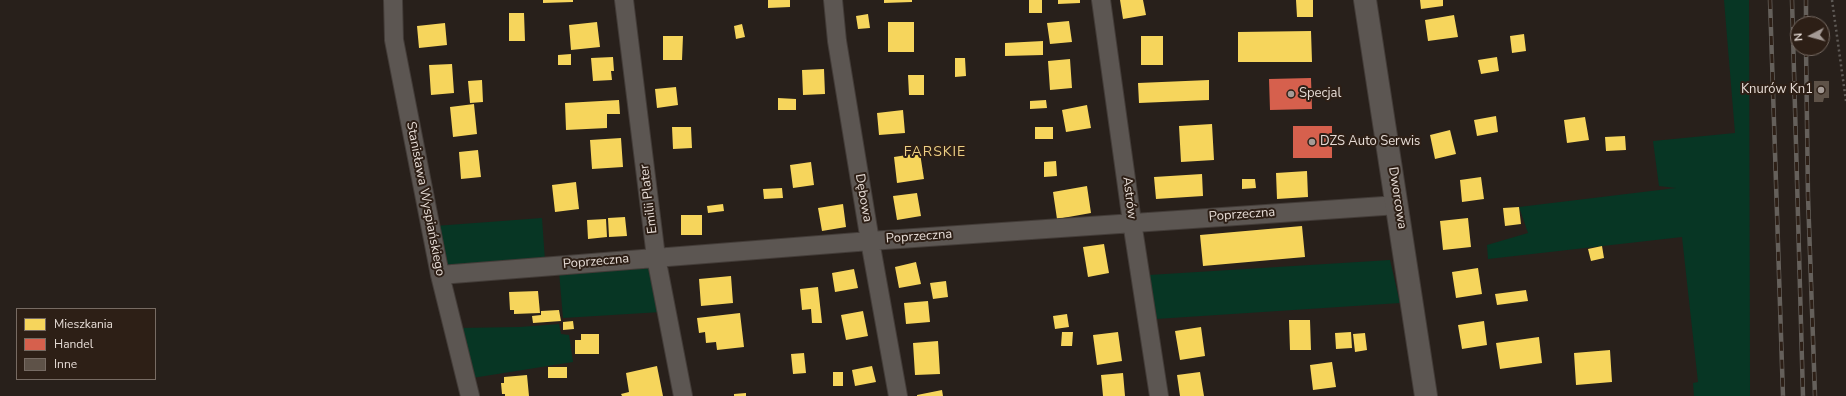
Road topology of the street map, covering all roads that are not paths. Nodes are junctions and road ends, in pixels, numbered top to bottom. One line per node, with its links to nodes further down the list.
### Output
1 (393, 0): 10 (street, Stanisława Wyspiańskiego)
2 (624, 0): 9 (street, Emilii Plater)
3 (833, 0): 8 (street, Dębowa)
4 (1101, 0): 7 (street, Astrów)
5 (1365, 0): 6 (main road, Dworcowa)
6 (1398, 206): 7 (street, Poprzeczna); 15 (main road, Dworcowa)
7 (1132, 222): 8 (street, Poprzeczna); 14 (street, Astrów)
8 (870, 240): 9 (street, Poprzeczna); 13 (street, Dębowa)
9 (656, 257): 10 (street, Poprzeczna); 12 (street, Emilii Plater)
10 (440, 275): 11 (street, Stanisława Wyspiańskiego)
11 (470, 396)
12 (683, 396)
13 (898, 396)
14 (1159, 396)
15 (1426, 396)

